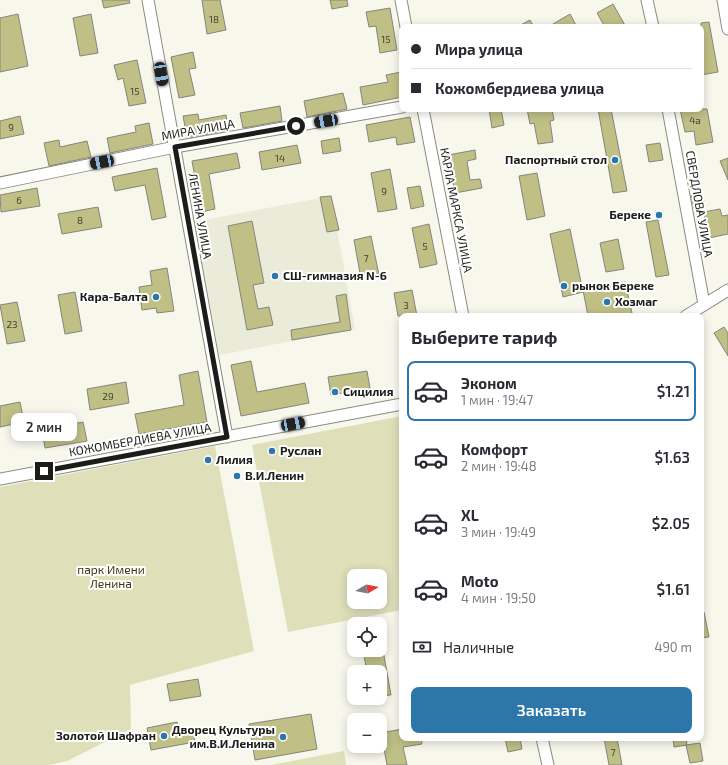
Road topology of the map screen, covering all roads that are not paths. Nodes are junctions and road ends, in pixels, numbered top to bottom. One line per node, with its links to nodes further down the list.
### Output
1 (148, 0): 11 (street, ЛЕНИНА УЛИЦА)
2 (401, 0): 5 (street)
3 (647, 0): 6 (street)
4 (723, 0): 7 (street)
5 (405, 24)
6 (651, 24)
7 (728, 29)
8 (399, 108): 11 (street, МИРА УЛИЦА)
9 (424, 112): 15 (street, КАРЛА МАРКСА УЛИЦА)
10 (669, 112): 14 (street, СВЕРДЛОВА УЛИЦА)
11 (175, 147): 12 (street, МИРА УЛИЦА); 18 (street, ЛЕНИНА УЛИЦА)
12 (0, 183)
13 (728, 290): 14 (street)
14 (704, 304): 16 (street)
15 (462, 313)
16 (690, 313)
17 (399, 405): 18 (street, КОЖОМБЕРДИЕВА УЛИЦА)
18 (227, 437): 19 (street, КОЖОМБЕРДИЕВА УЛИЦА)
19 (0, 479)
20 (543, 741): 21 (street)
21 (548, 765)

